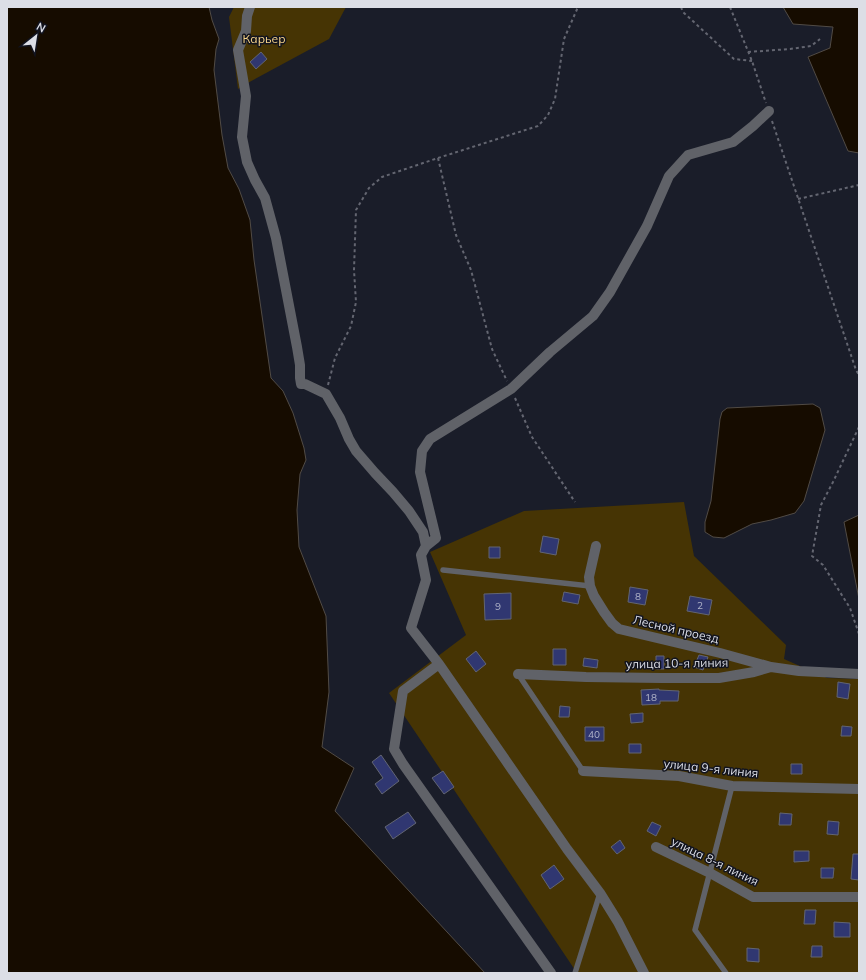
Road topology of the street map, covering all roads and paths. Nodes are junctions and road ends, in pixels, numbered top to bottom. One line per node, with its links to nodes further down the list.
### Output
1 (250, 7): 14 (street)
2 (578, 7): 9 (path)
3 (681, 7): 7 (path)
4 (730, 7): 6 (path)
5 (820, 39): 6 (path)
6 (748, 52): 7 (path)
7 (752, 61): 8 (path)
8 (769, 111): 11 (path); 13 (street)
9 (438, 158): 13 (path); 14 (path)
10 (859, 185): 11 (path)
11 (798, 199): 12 (path)
12 (859, 375)
13 (511, 389): 16 (path); 17 (street)
14 (326, 394): 17 (street)
15 (859, 427): 21 (path)
16 (575, 502)
17 (426, 546): 22 (street)
18 (596, 546): 20 (street)
19 (443, 570): 20 (lane)
20 (590, 586): 23 (street, Лесной проезд)
21 (859, 634)
22 (439, 664): 31 (street); 33 (street)
23 (771, 667): 24 (street, улица 10-я линия); 25 (street, улица 10-я линия)
24 (518, 674): 26 (lane)
25 (859, 674)
26 (583, 771): 27 (street, улица 9-я линия)
27 (732, 786): 28 (street, улица 9-я линия); 30 (lane)
28 (859, 789)
29 (656, 847): 30 (street, улица 8-я линия)
30 (710, 873): 32 (street, улица 8-я линия); 36 (lane)
31 (600, 893): 34 (lane); 35 (street)
32 (859, 896)
33 (551, 973)
34 (575, 973)
35 (644, 973)
36 (726, 973)

